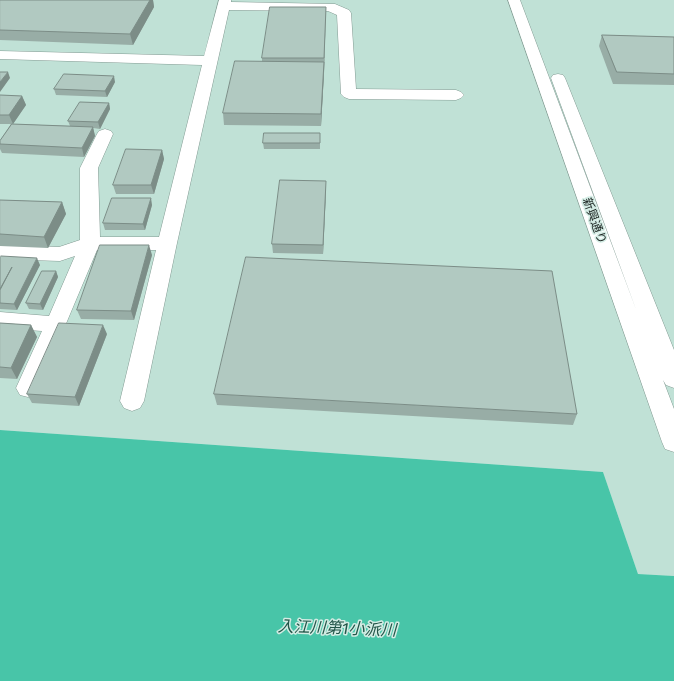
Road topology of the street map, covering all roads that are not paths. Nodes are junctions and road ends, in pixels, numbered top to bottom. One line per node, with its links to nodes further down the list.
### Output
1 (514, 0): 16 (street, 新興通り)
2 (528, 0): 13 (street, 新興通り)
3 (225, 3): 5 (street); 6 (street)
4 (0, 55): 5 (street)
5 (211, 62): 8 (street)
6 (456, 95)
7 (106, 134): 9 (street)
8 (167, 243): 9 (street); 15 (street)
9 (90, 244): 10 (street); 12 (street)
10 (0, 252)
11 (0, 320): 12 (street)
12 (56, 324): 14 (street)
13 (674, 380)
14 (28, 388)
15 (132, 401)
16 (674, 442)

